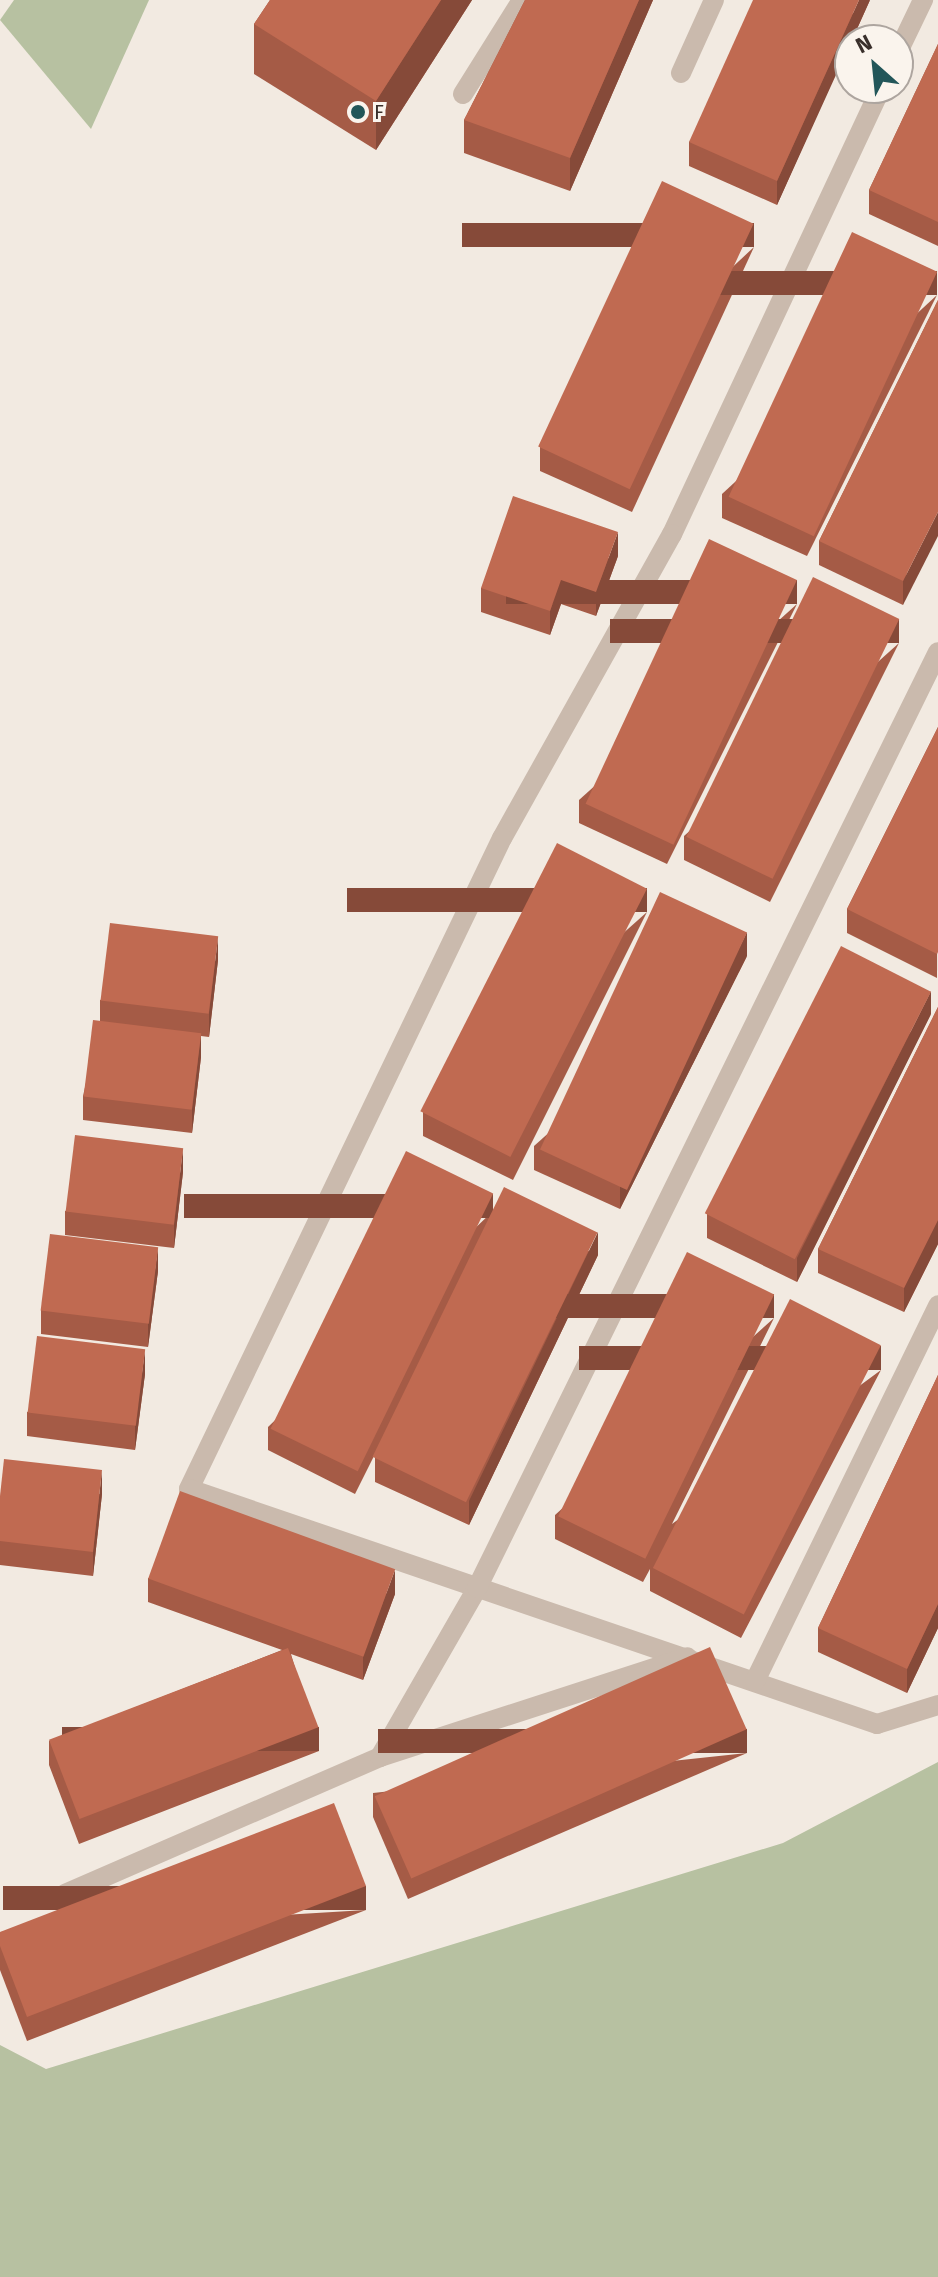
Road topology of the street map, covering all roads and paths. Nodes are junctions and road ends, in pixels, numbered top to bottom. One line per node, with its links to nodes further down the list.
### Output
1 (522, 0): 6 (street)
2 (714, 0): 5 (street)
3 (923, 0): 4 (street)
4 (911, 24)
5 (681, 73)
6 (463, 94)
7 (874, 104): 10 (street)
8 (938, 652): 10 (street)
9 (938, 1305): 12 (street)
10 (477, 1588): 11 (street); 14 (street)
11 (687, 1657): 12 (street); 14 (street)
12 (755, 1681): 13 (street)
13 (938, 1705)
14 (380, 1757): 15 (street)
15 (65, 1894)

